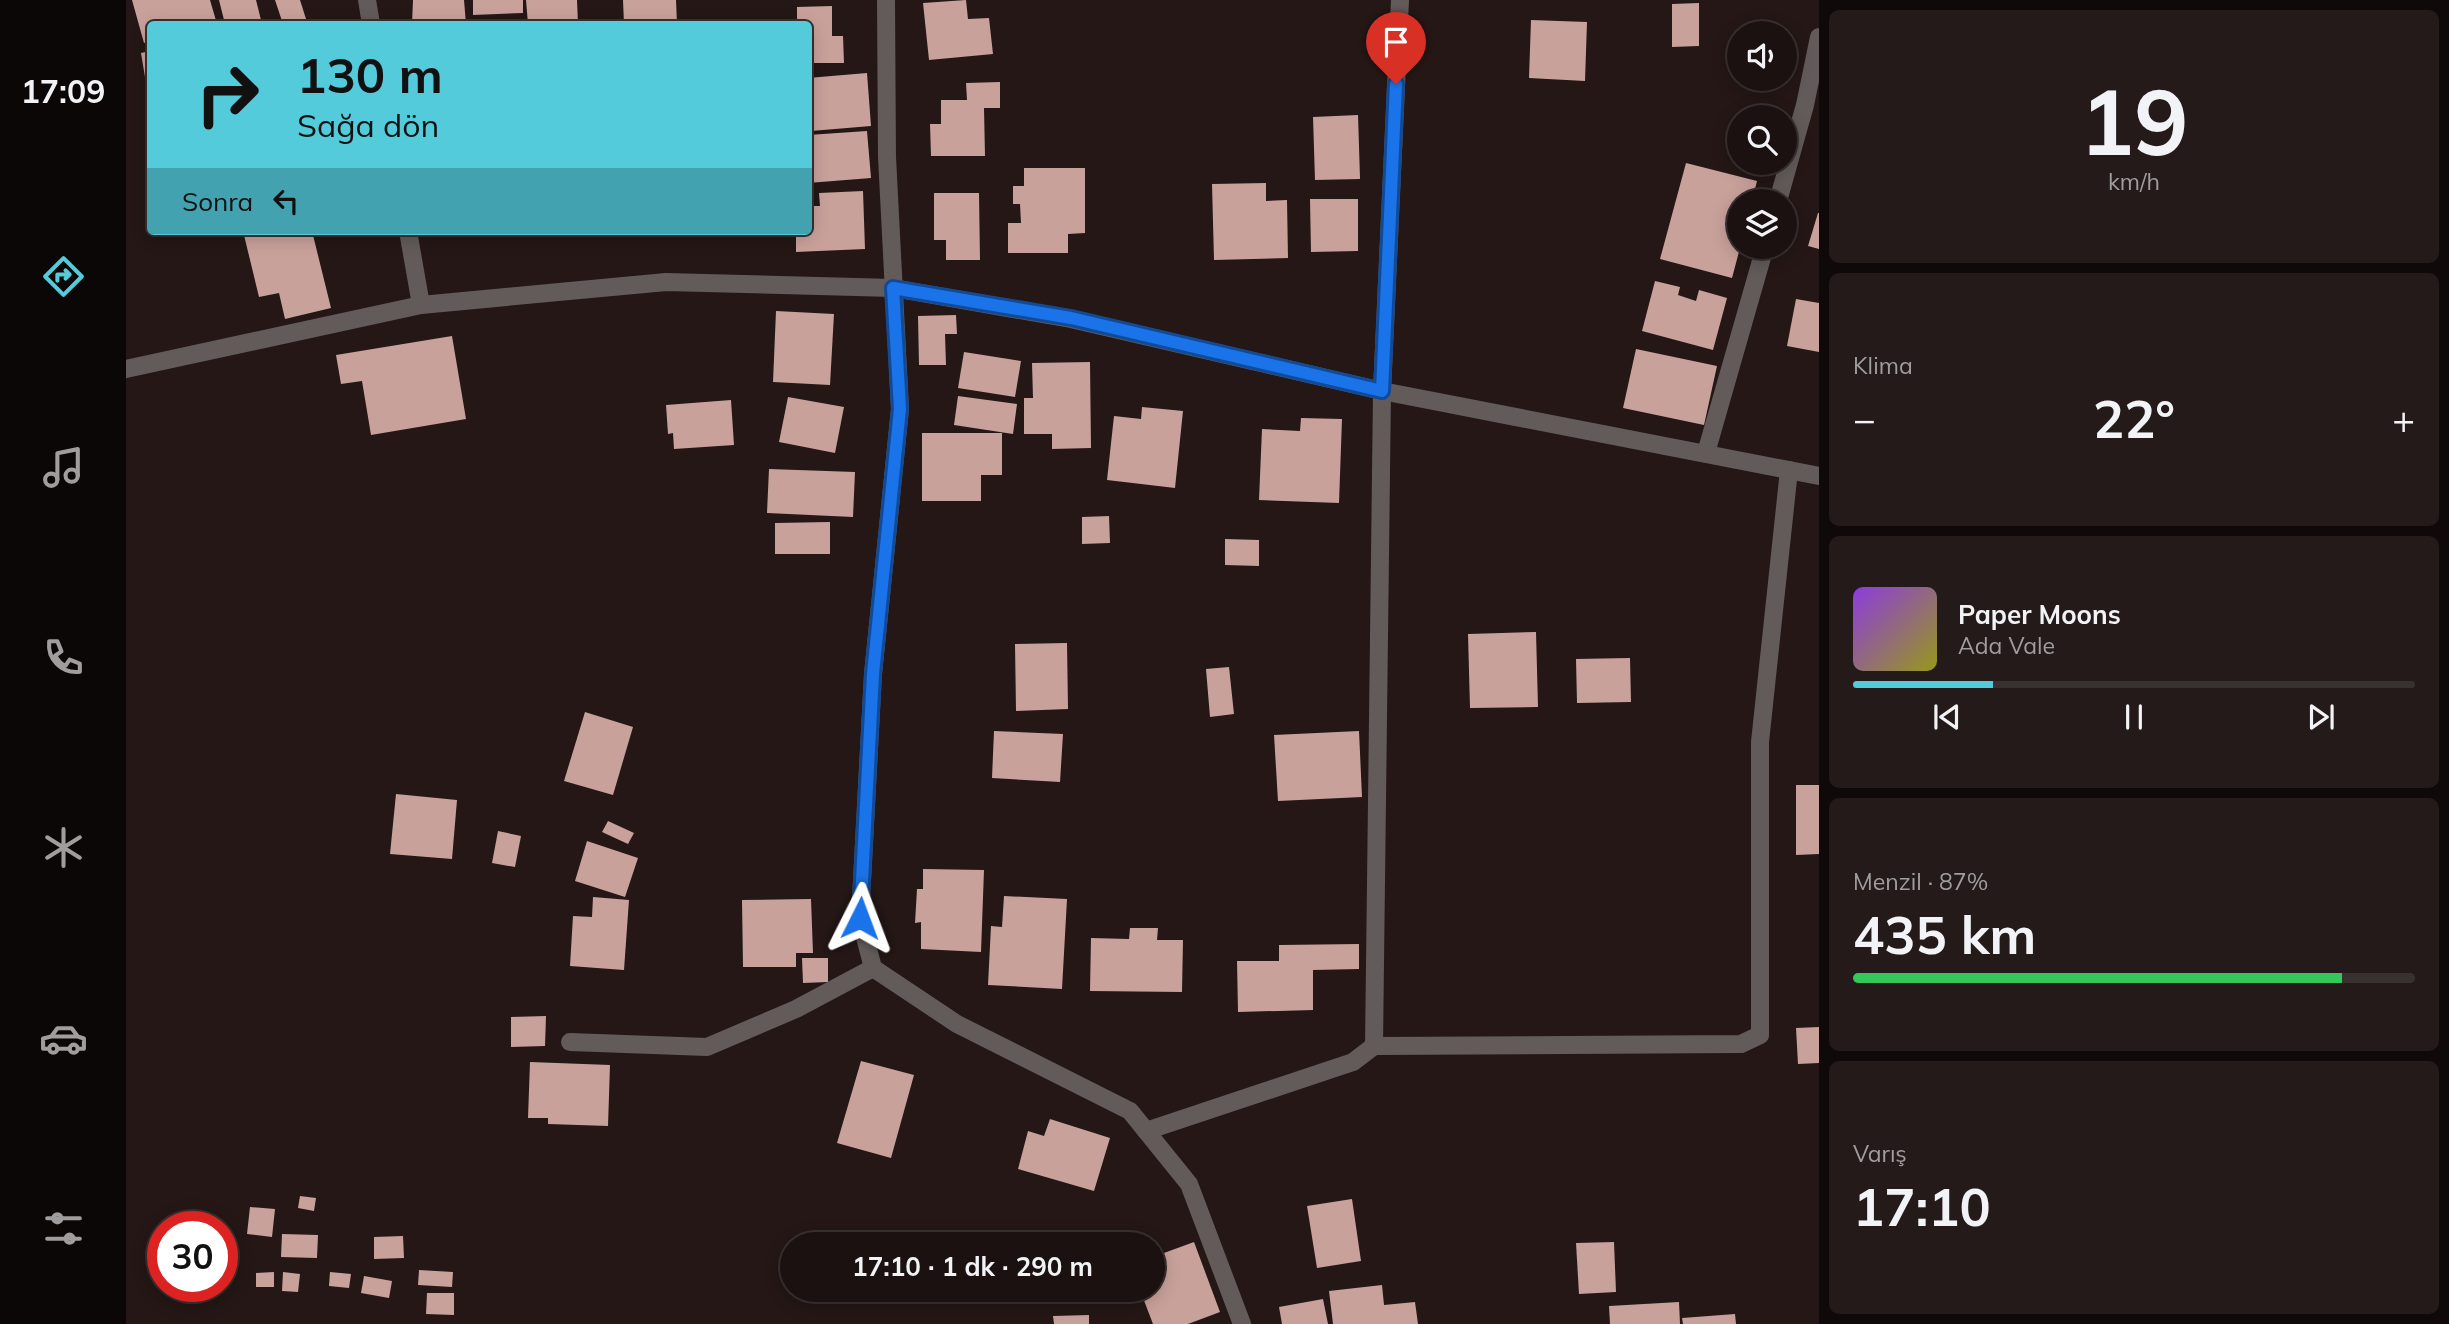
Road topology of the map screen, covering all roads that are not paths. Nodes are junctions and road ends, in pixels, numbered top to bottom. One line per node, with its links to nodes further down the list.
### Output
1 (367, 0): 4 (street)
2 (886, 0): 9 (street)
3 (1400, 0): 12 (street)
4 (370, 21)
5 (1819, 37): 6 (street)
6 (1780, 189)
7 (409, 235): 10 (street)
8 (1762, 259): 13 (street)
9 (893, 288): 10 (street); 12 (street); 16 (street)
10 (421, 305): 11 (street)
11 (126, 369)
12 (1382, 391): 13 (street); 18 (street)
13 (1706, 453): 14 (street)
14 (1789, 470): 15 (street); 18 (street)
15 (1819, 476)
16 (873, 968): 17 (street); 19 (street)
17 (570, 1042)
18 (1374, 1046): 19 (street)
19 (1146, 1131): 20 (street)
20 (1242, 1324)

